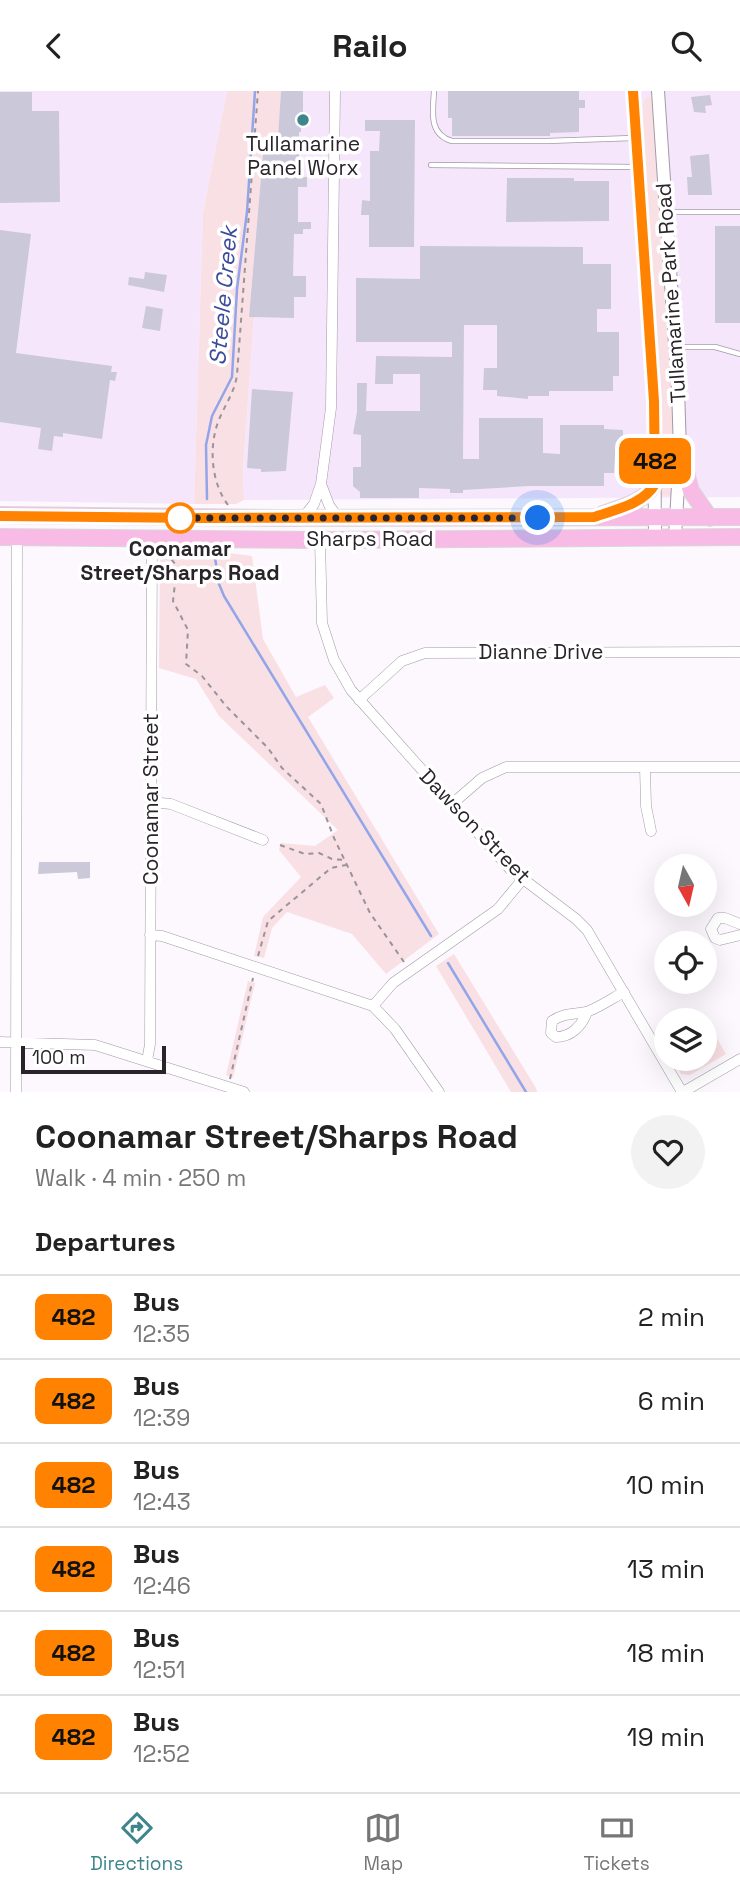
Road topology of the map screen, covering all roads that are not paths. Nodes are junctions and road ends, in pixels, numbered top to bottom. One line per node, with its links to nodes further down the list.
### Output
1 (335, 91): 13 (street)
2 (434, 91): 5 (lane)
3 (633, 91): 5 (street, Tullamarine Park Road)
4 (658, 91): 8 (street, Tullamarine Park Road)
5 (636, 137): 7 (street, Tullamarine Park Road)
6 (431, 165): 7 (lane)
7 (638, 167): 14 (street, Tullamarine Park Road)
8 (666, 212): 9 (lane); 10 (street, Tullamarine Park Road)
9 (740, 212)
10 (676, 347): 11 (lane); 12 (street, Tullamarine Park Road)
11 (740, 354)
12 (680, 451): 18 (street, Tullamarine Park Road); 24 (main road)
13 (321, 484): 21 (street); 22 (street)
14 (655, 484): 17 (main road); 23 (street, Tullamarine Park Road)
15 (0, 516): 16 (main road, Sharps Road)
16 (76, 517): 20 (main road, Sharps Road); 30 (main road)
17 (594, 517): 22 (main road, Sharps Road); 23 (main road, Sharps Road)
18 (677, 517): 23 (main road, Sharps Road); 24 (main road, Sharps Road); 28 (street, Tullamarine Park Road)
19 (740, 517): 24 (main road, Sharps Road)
20 (279, 518): 21 (main road, Sharps Road); 32 (main road)
21 (303, 518): 22 (main road, Sharps Road)
22 (338, 518)
23 (655, 518): 27 (street, Tullamarine Park Road)
24 (710, 518)
25 (0, 537): 26 (main road, Sharps Road)
26 (17, 537): 30 (main road, Sharps Road); 49 (street)
27 (655, 537): 28 (main road, Sharps Road); 32 (main road, Sharps Road)
28 (675, 537): 29 (main road, Sharps Road)
29 (740, 537)
30 (76, 538): 31 (main road, Sharps Road)
31 (158, 538): 32 (main road, Sharps Road); 37 (street, Coonamar Street)
32 (320, 540): 34 (street, Dawson Street)
33 (740, 652): 34 (street, Dianne Drive)
34 (359, 700): 38 (street, Dawson Street)
35 (645, 767): 36 (street); 38 (street); 39 (street)
36 (740, 767)
37 (151, 803): 40 (street); 43 (street, Coonamar Street)
38 (452, 804): 41 (street, Dawson Street)
39 (651, 831)
40 (263, 840)
41 (522, 880): 45 (street, Dawson Street); 46 (street)
42 (740, 924): 44 (street)
43 (150, 935): 46 (street); 51 (street, Coonamar Street)
44 (740, 935)
45 (624, 992): 47 (street); 55 (street, Dawson Street)
46 (373, 1006): 54 (street)
47 (587, 1012)
48 (0, 1042): 49 (street)
49 (16, 1042): 51 (street); 52 (street)
50 (740, 1059): 55 (street)
51 (147, 1061): 53 (street)
52 (16, 1092)
53 (244, 1092)
54 (439, 1092)
55 (683, 1092)

